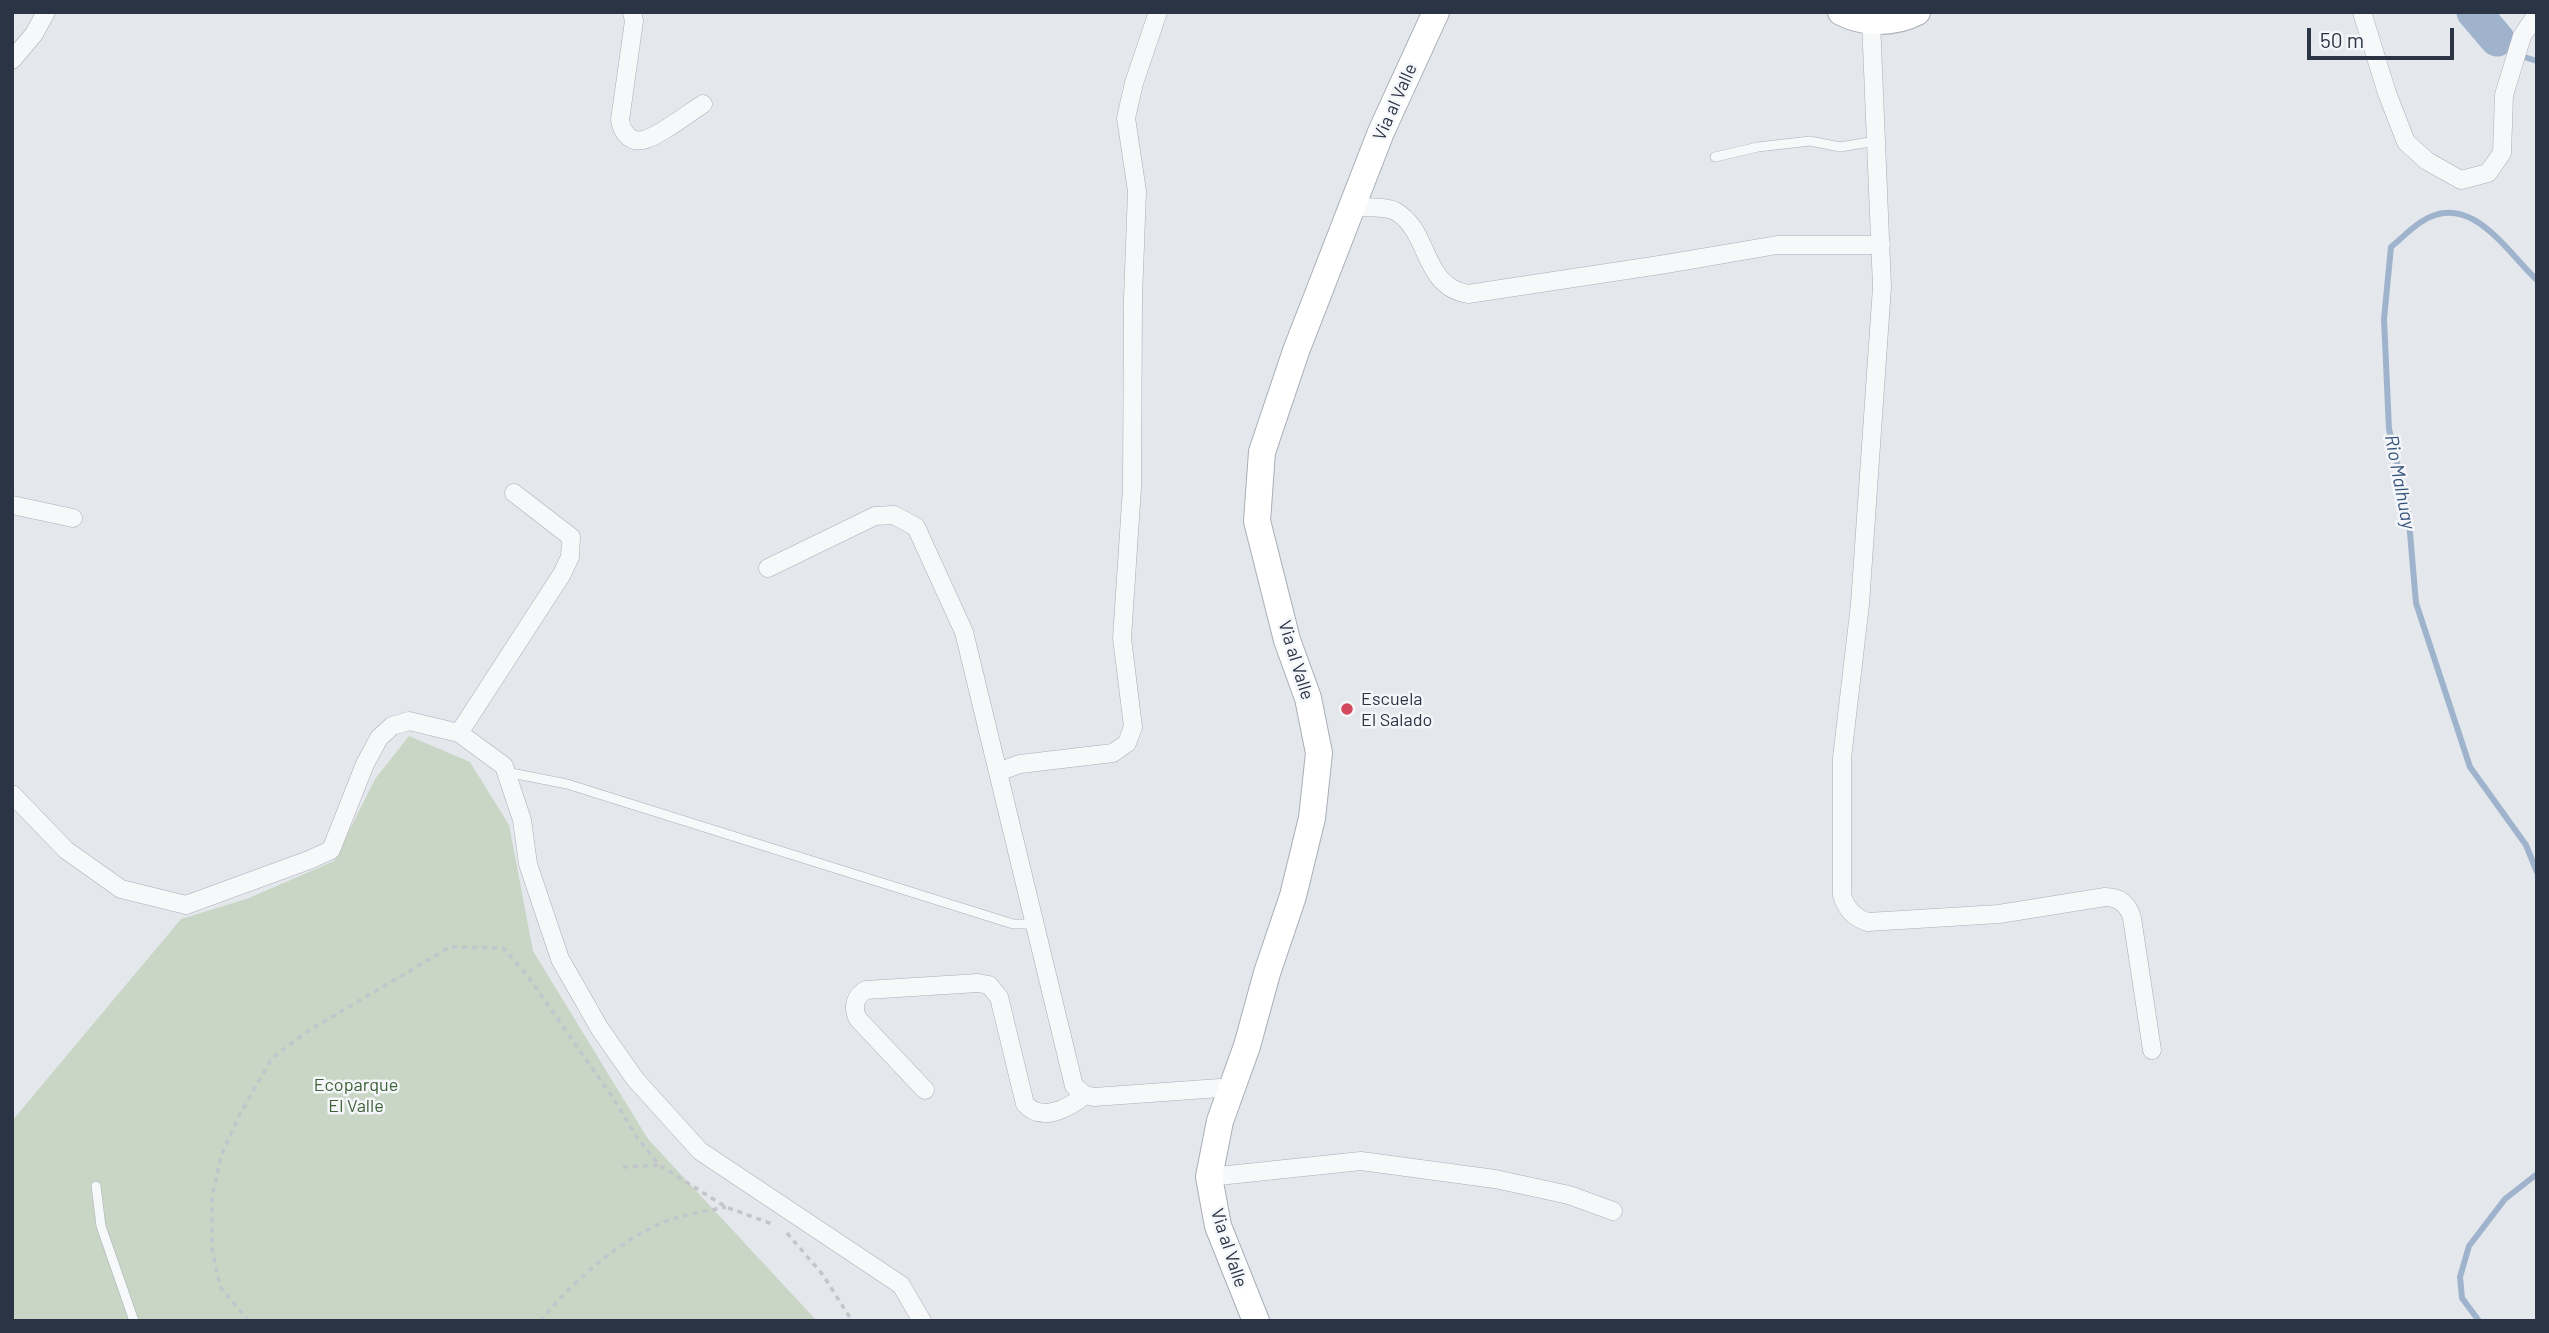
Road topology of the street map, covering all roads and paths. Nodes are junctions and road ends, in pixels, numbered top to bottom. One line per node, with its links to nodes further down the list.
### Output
1 (46, 12): 10 (street)
2 (632, 12): 11 (street)
3 (1158, 12): 22 (street)
4 (1436, 12): 14 (main road, Via al Valle)
5 (1841, 12): 9 (main road)
6 (1917, 12): 9 (main road)
7 (2362, 12): 8 (street)
8 (2537, 14)
9 (1871, 21): 12 (street)
10 (12, 60)
11 (703, 104)
12 (1876, 141): 13 (lane); 15 (street)
13 (1715, 157)
14 (1352, 206): 15 (street); 27 (main road, Via al Valle)
15 (1881, 245): 25 (street)
16 (514, 494): 20 (street)
17 (12, 505): 18 (street)
18 (73, 518)
19 (768, 568): 22 (street)
20 (459, 733): 21 (street); 23 (street)
21 (506, 772): 24 (lane); 39 (street)
22 (998, 772): 24 (street)
23 (12, 794)
24 (1033, 925): 28 (street)
25 (2152, 1050)
26 (925, 1090): 28 (street)
27 (1230, 1092): 28 (street); 31 (main road, Via al Valle)
28 (1085, 1095)
29 (659, 1165): 30 (path); 33 (path); 36 (path)
30 (622, 1167)
31 (1209, 1177): 34 (street); 40 (main road, Via al Valle)
32 (96, 1186): 35 (lane)
33 (726, 1207): 37 (path); 38 (path)
34 (1614, 1211)
35 (134, 1321)
36 (249, 1321)
37 (540, 1321)
38 (852, 1321)
39 (922, 1321)
40 (1256, 1321)

